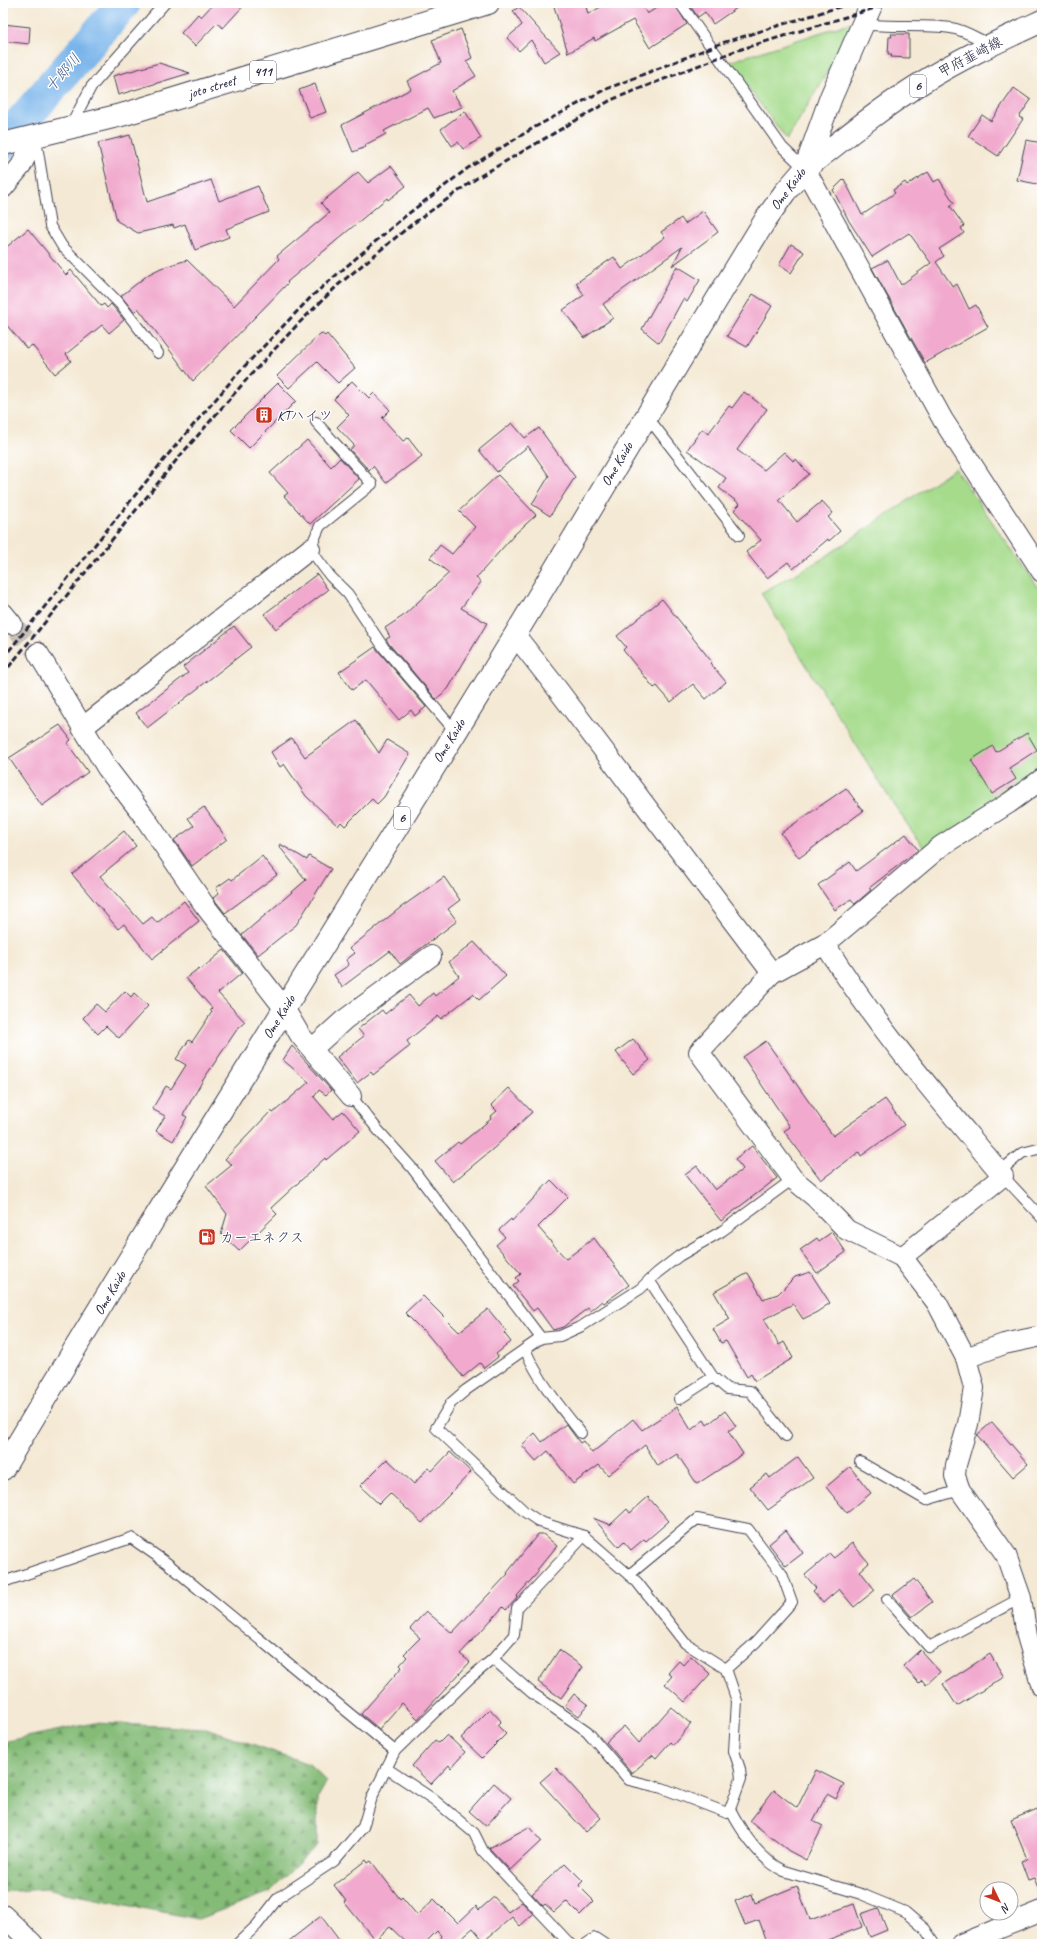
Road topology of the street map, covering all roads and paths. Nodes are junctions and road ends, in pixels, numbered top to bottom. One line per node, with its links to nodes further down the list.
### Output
1 (165, 3): 8 (lane)
2 (488, 3): 8 (main road, joto street / 411)
3 (680, 3): 11 (lane)
4 (872, 3): 6 (main road, Ome Kaido / 6)
5 (1042, 21): 7 (main road, 甲府韮崎線 / 6)
6 (863, 24): 7 (lane); 11 (main road, Ome Kaido / 6)
7 (991, 45): 11 (main road, 甲府韮崎線 / 6)
8 (70, 127): 9 (main road, joto street / 411)
9 (36, 136): 10 (main road, joto street / 411); 12 (street); 13 (lane)
10 (3, 144)
11 (805, 169): 14 (main road, Ome Kaido / 6); 18 (street)
12 (3, 188)
13 (158, 353)
14 (646, 415): 16 (lane); 19 (main road, Ome Kaido / 6)
15 (316, 422): 17 (lane)
16 (739, 535)
17 (310, 549): 21 (street); 22 (lane)
18 (1042, 572)
19 (515, 635): 22 (main road, Ome Kaido / 6); 26 (street)
20 (38, 653): 21 (street)
21 (82, 728): 27 (street)
22 (455, 732): 27 (main road, Ome Kaido / 6)
23 (1042, 779): 24 (street)
24 (825, 944): 26 (street); 31 (street)
25 (431, 956): 28 (street)
26 (772, 973): 32 (street)
27 (284, 1008): 28 (street); 45 (main road, Ome Kaido / 6)
28 (312, 1049): 29 (street)
29 (351, 1096): 37 (lane)
30 (1042, 1148): 31 (lane)
31 (1001, 1174): 33 (lane); 34 (street)
32 (793, 1179): 34 (street); 35 (lane)
33 (1042, 1218)
34 (902, 1257): 39 (street)
35 (649, 1280): 37 (lane); 40 (lane)
36 (1042, 1336): 39 (street)
37 (542, 1338): 38 (lane)
38 (526, 1349): 42 (lane); 47 (lane)
39 (966, 1358): 46 (street)
40 (713, 1377): 41 (lane); 43 (lane)
41 (680, 1399)
42 (582, 1433)
43 (786, 1436)
44 (860, 1462): 46 (lane)
45 (3, 1469)
46 (960, 1490): 50 (street)
47 (584, 1536): 48 (lane); 52 (lane)
48 (629, 1575): 53 (lane); 53 (lane)
49 (3, 1582): 55 (lane)
50 (1021, 1598): 51 (lane); 54 (street)
51 (887, 1599)
52 (493, 1659): 55 (lane); 57 (lane)
53 (726, 1669): 57 (lane)
54 (1042, 1687)
55 (395, 1751): 56 (lane)
56 (386, 1768): 61 (lane); 62 (lane)
57 (730, 1810): 65 (lane)
58 (1042, 1911): 66 (street)
59 (3, 1915): 60 (street)
60 (33, 1944)
61 (237, 1944)
62 (570, 1944)
63 (586, 1944): 64 (lane)
64 (604, 1944)
65 (935, 1944)
66 (961, 1944)

